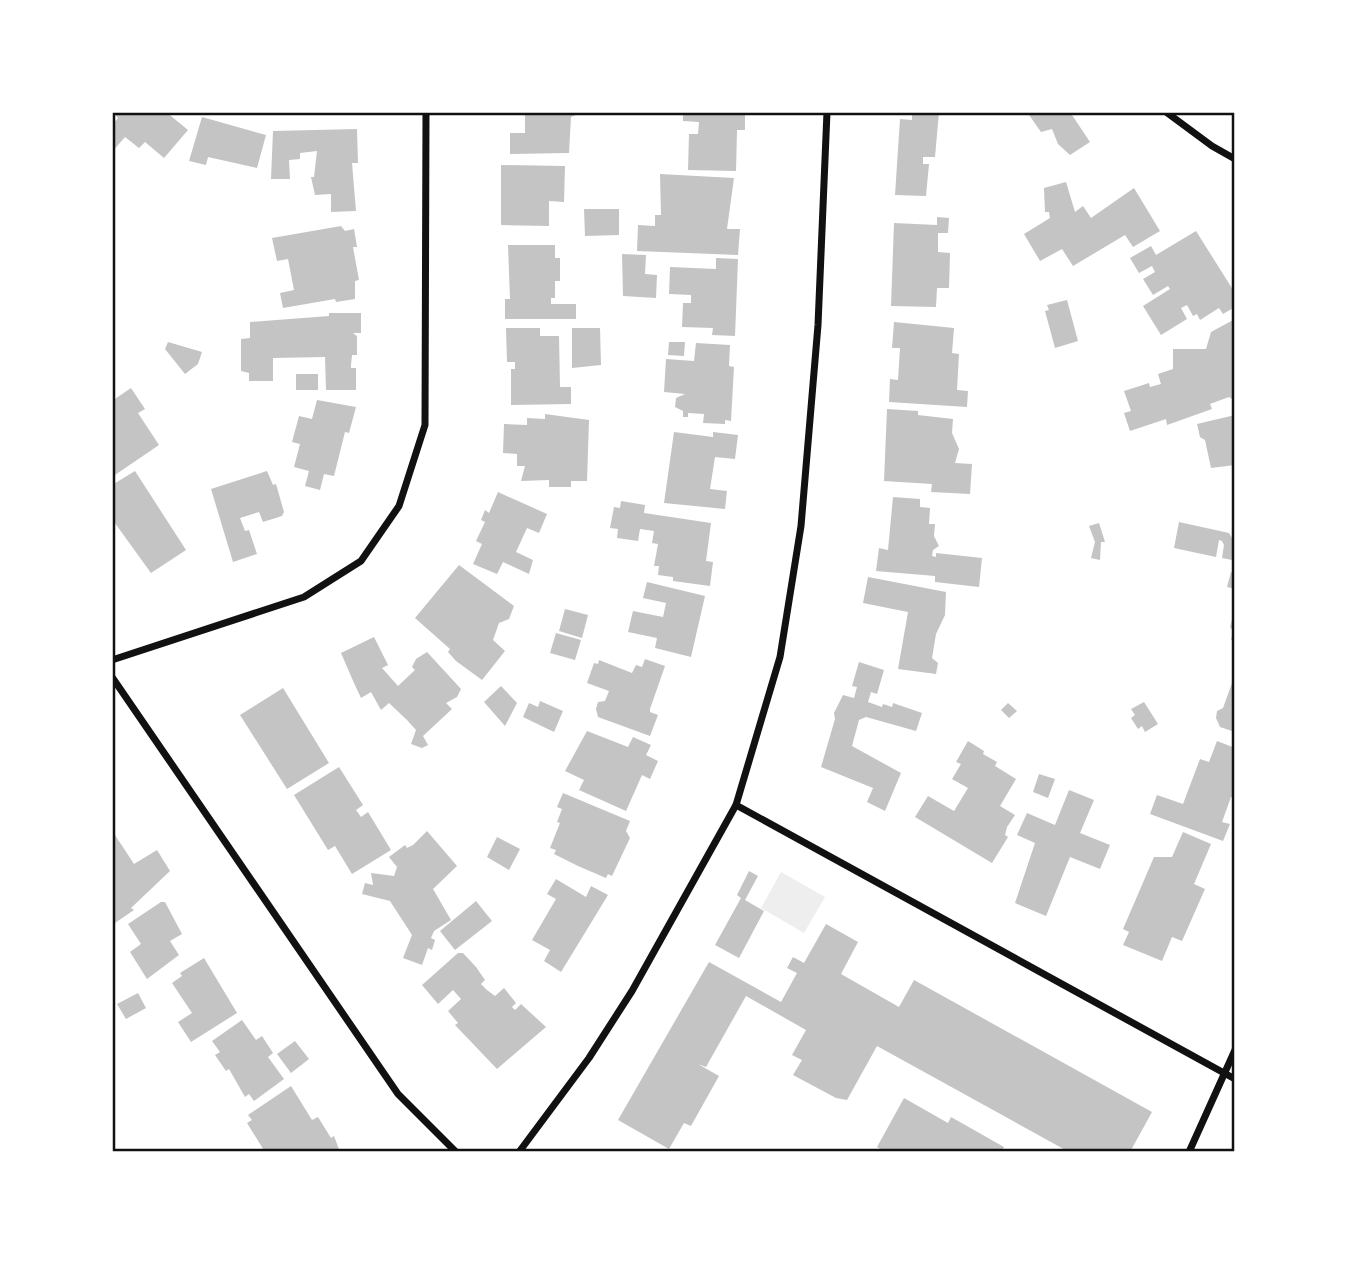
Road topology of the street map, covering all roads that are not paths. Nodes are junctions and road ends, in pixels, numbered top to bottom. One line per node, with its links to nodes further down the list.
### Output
1 (426, 112): 5 (street)
2 (827, 112): 7 (street)
3 (1166, 112): 4 (street)
4 (1235, 159)
5 (112, 660)
6 (112, 677): 11 (street)
7 (736, 805): 9 (street); 12 (street)
8 (1235, 1050): 9 (street)
9 (1225, 1074): 10 (street); 13 (street)
10 (1235, 1079)
11 (456, 1152)
12 (519, 1152)
13 (1189, 1152)

